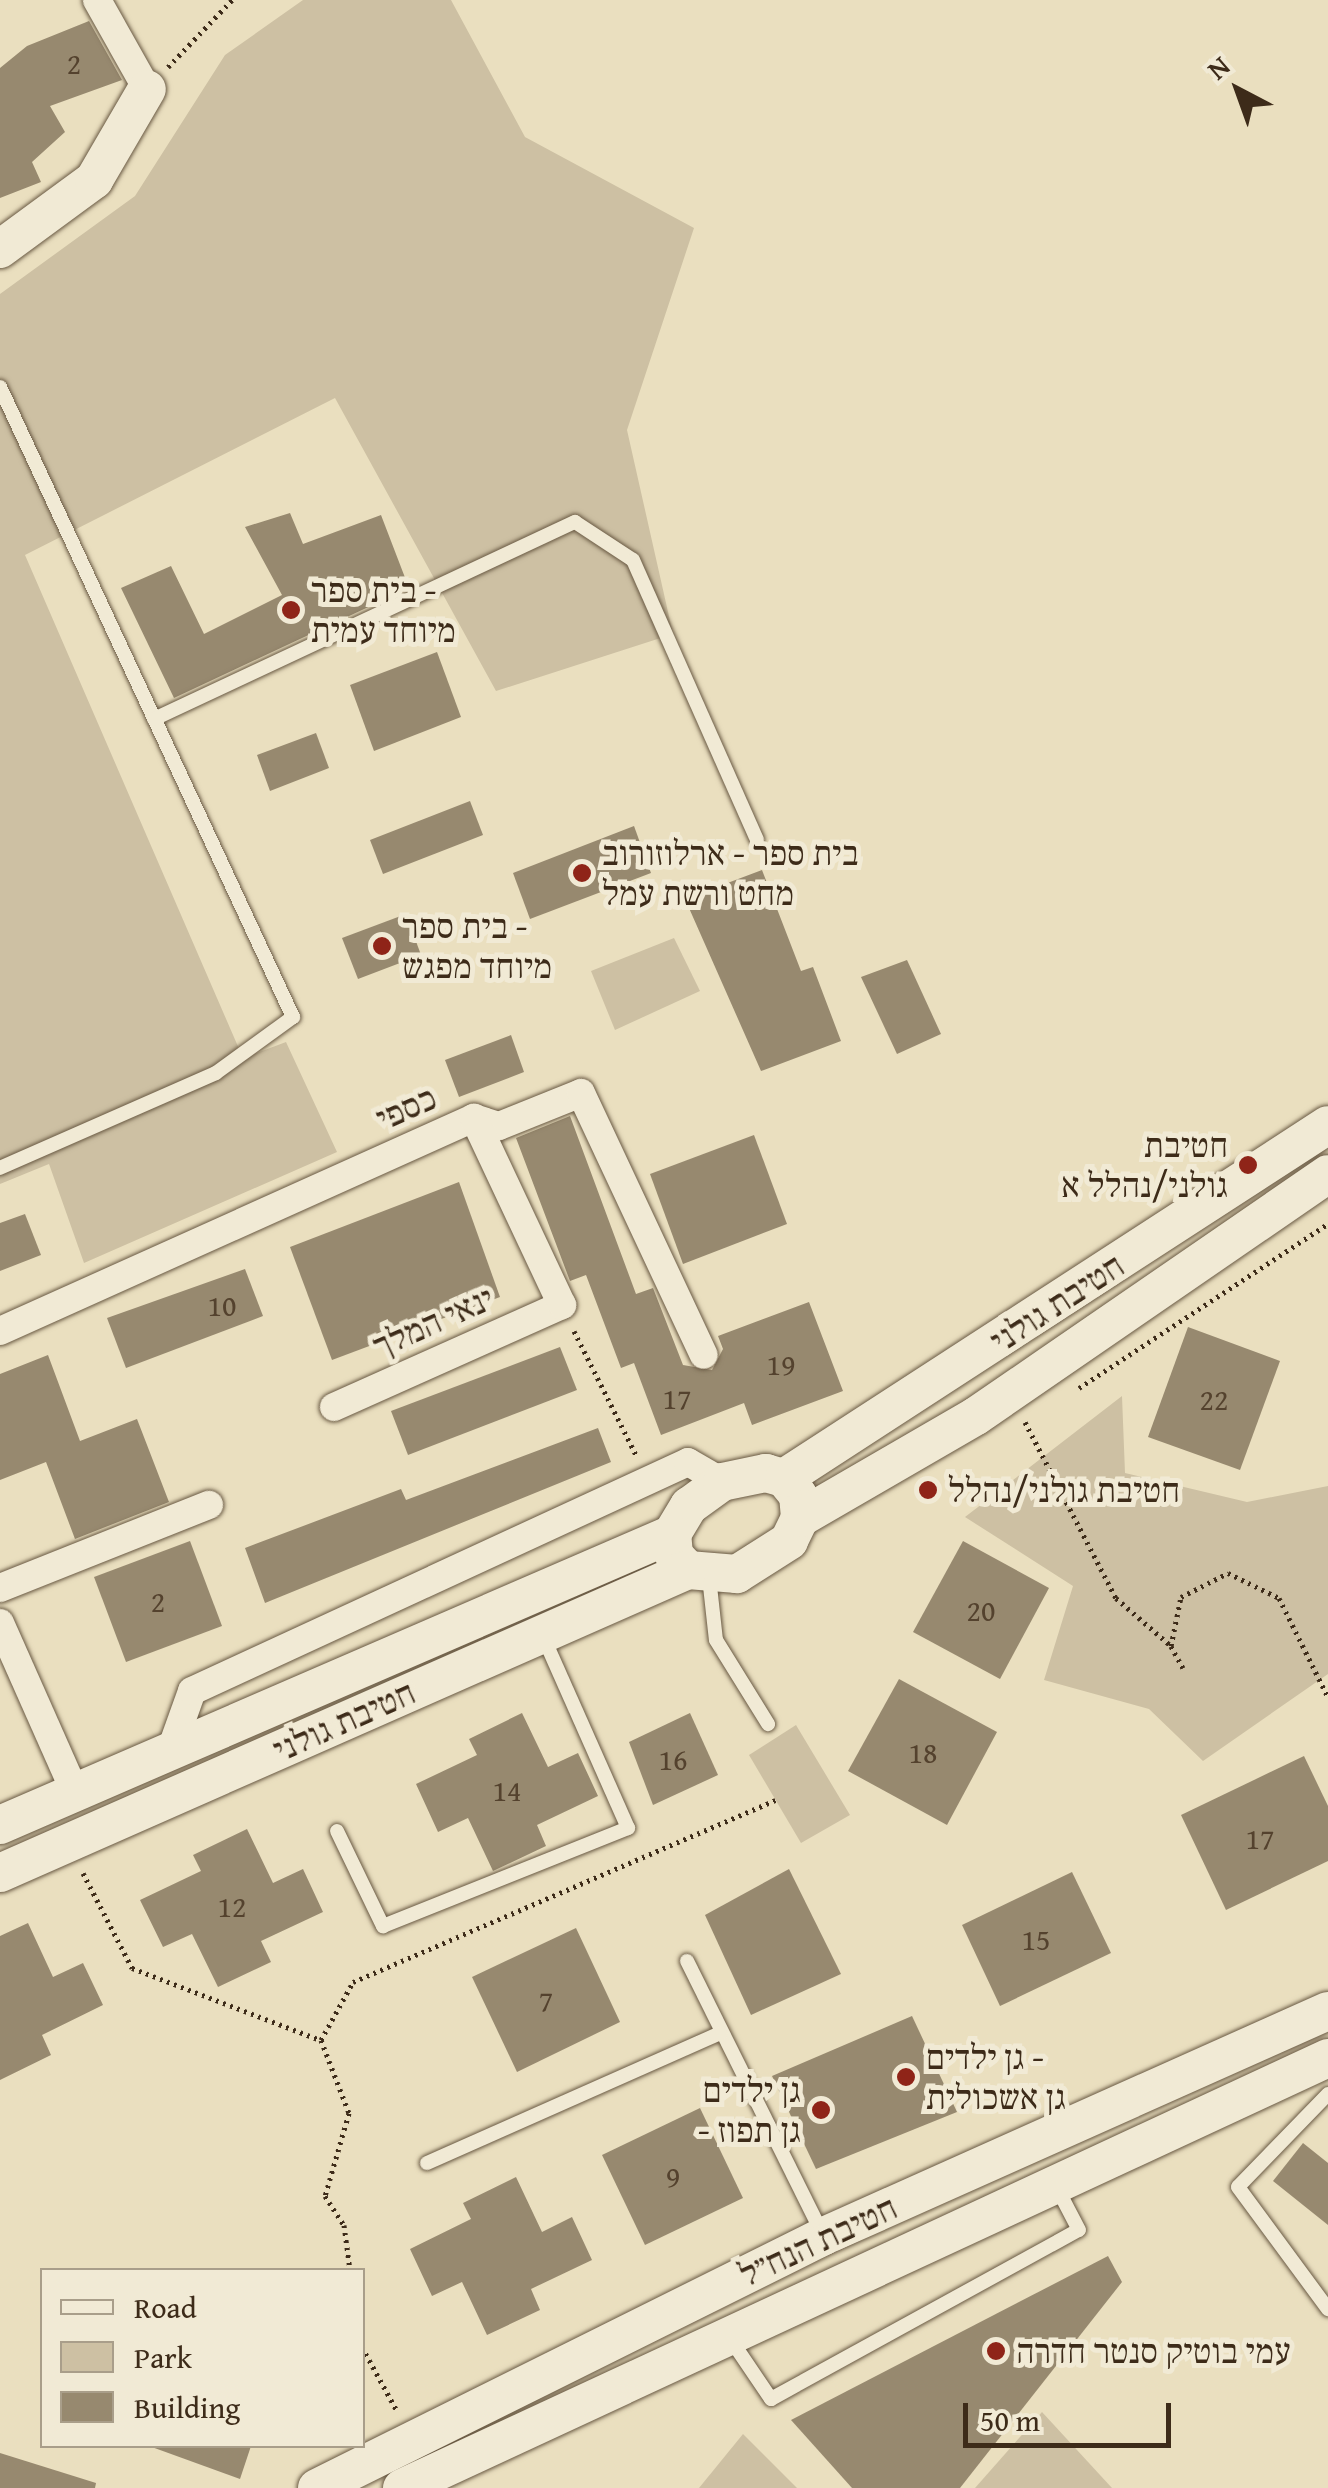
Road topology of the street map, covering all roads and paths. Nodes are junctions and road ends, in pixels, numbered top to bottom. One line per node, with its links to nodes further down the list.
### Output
1 (97, 0): 3 (street)
2 (232, 0): 3 (path)
3 (148, 88): 4 (street)
4 (0, 249)
5 (0, 388): 6 (lane)
6 (154, 719): 7 (lane); 10 (lane)
7 (757, 840)
8 (474, 1118): 12 (street); 13 (street, כספי); 14 (street, כספי)
9 (1328, 1124): 17 (street, חטיבת גולני)
10 (0, 1168)
11 (1328, 1174): 15 (street, חטיבת גולני)
12 (562, 1306): 16 (street, ינאי המלך); 18 (path)
13 (0, 1331)
14 (704, 1355)
15 (1010, 1393): 21 (street, חטיבת גולני); 27 (path)
16 (334, 1407)
17 (784, 1478): 19 (street); 21 (street)
18 (648, 1481): 19 (street); 31 (street)
19 (722, 1482): 22 (street)
20 (209, 1505): 24 (street)
21 (800, 1518): 23 (street)
22 (672, 1534): 23 (street); 31 (street, חטיבת גולני)
23 (699, 1573): 26 (street, חטיבת גולני); 30 (lane)
24 (0, 1588)
25 (0, 1623): 32 (street)
26 (542, 1633): 35 (lane); 36 (street, חטיבת גולני)
27 (1171, 1646): 28 (path); 29 (path)
28 (1183, 1668)
29 (1328, 1697)
30 (768, 1724)
31 (173, 1744): 32 (street, חטיבת גולני)
32 (74, 1790): 34 (street, חטיבת גולני)
33 (776, 1800): 41 (path)
34 (0, 1825)
35 (336, 1831)
36 (70, 1842): 37 (street, חטיבת גולני); 41 (path)
37 (0, 1873)
38 (686, 1961): 40 (lane)
39 (1328, 2011): 46 (street, חטיבת הנח״ל)
40 (721, 2034): 44 (lane); 46 (lane)
41 (322, 2040): 47 (path)
42 (1328, 2058): 45 (street, חטיבת הנח״ל)
43 (1328, 2094): 48 (lane)
44 (427, 2163)
45 (1055, 2184): 49 (street, חטיבת הנח״ל); 49 (lane)
46 (824, 2236): 51 (street, חטיבת הנח״ל)
47 (350, 2268)
48 (1328, 2309)
49 (728, 2336): 52 (street, חטיבת הנח״ל)
50 (365, 2352): 51 (path)
51 (413, 2440): 53 (street, חטיבת הנח״ל)
52 (424, 2483)
53 (316, 2488)

